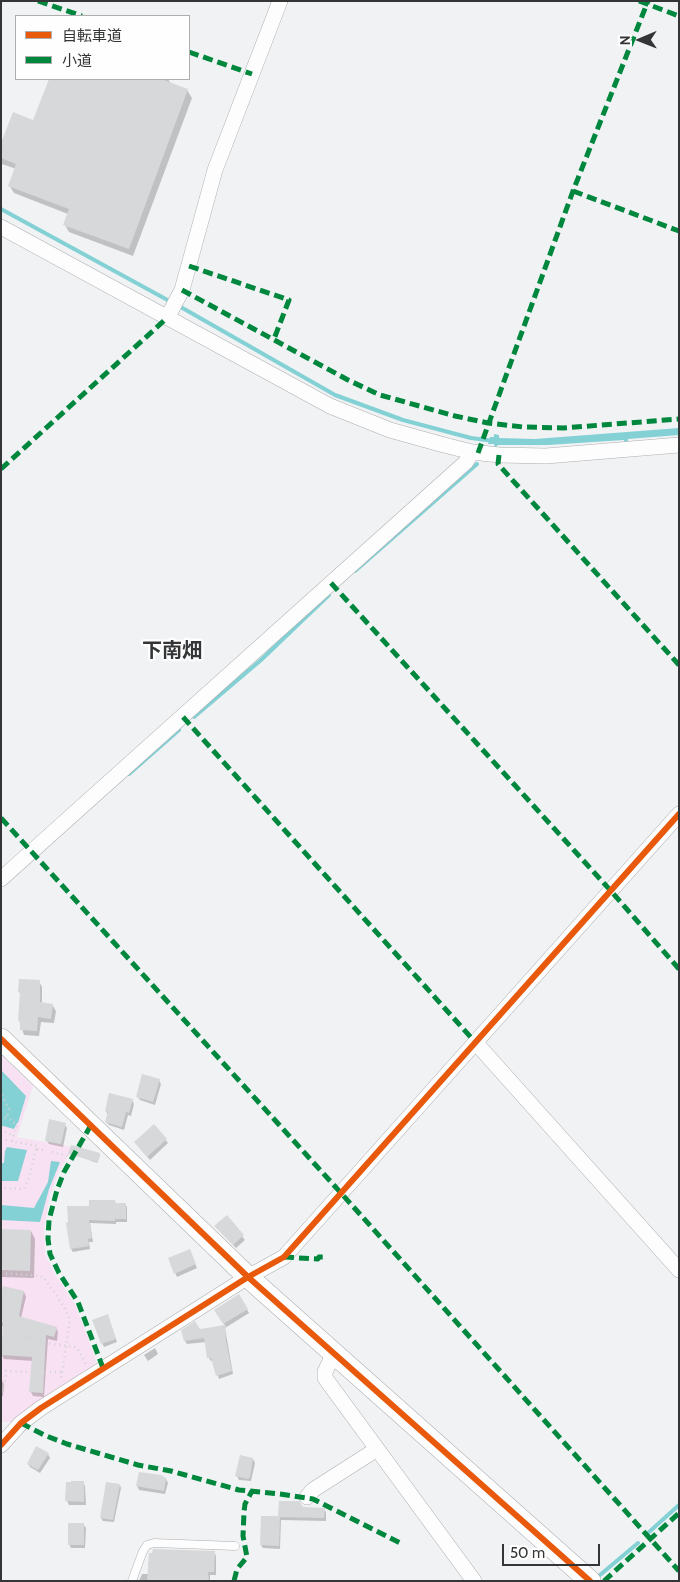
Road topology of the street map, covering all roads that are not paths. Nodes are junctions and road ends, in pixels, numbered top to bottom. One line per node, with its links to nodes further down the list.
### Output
1 (280, 1): 3 (street)
2 (1, 227): 3 (street)
3 (169, 315): 5 (street)
4 (679, 446): 5 (street)
5 (472, 452): 7 (street)
6 (679, 814): 9 (street)
7 (1, 879)
8 (1, 1039): 11 (street)
9 (476, 1043): 10 (street); 11 (street)
10 (679, 1270)
11 (248, 1277): 12 (street); 13 (street)
12 (334, 1355): 14 (street); 19 (street)
13 (1, 1445)
14 (377, 1449): 15 (street); 18 (street)
15 (307, 1497)
16 (235, 1546): 17 (lane)
17 (132, 1581)
18 (474, 1581)
19 (590, 1581)

